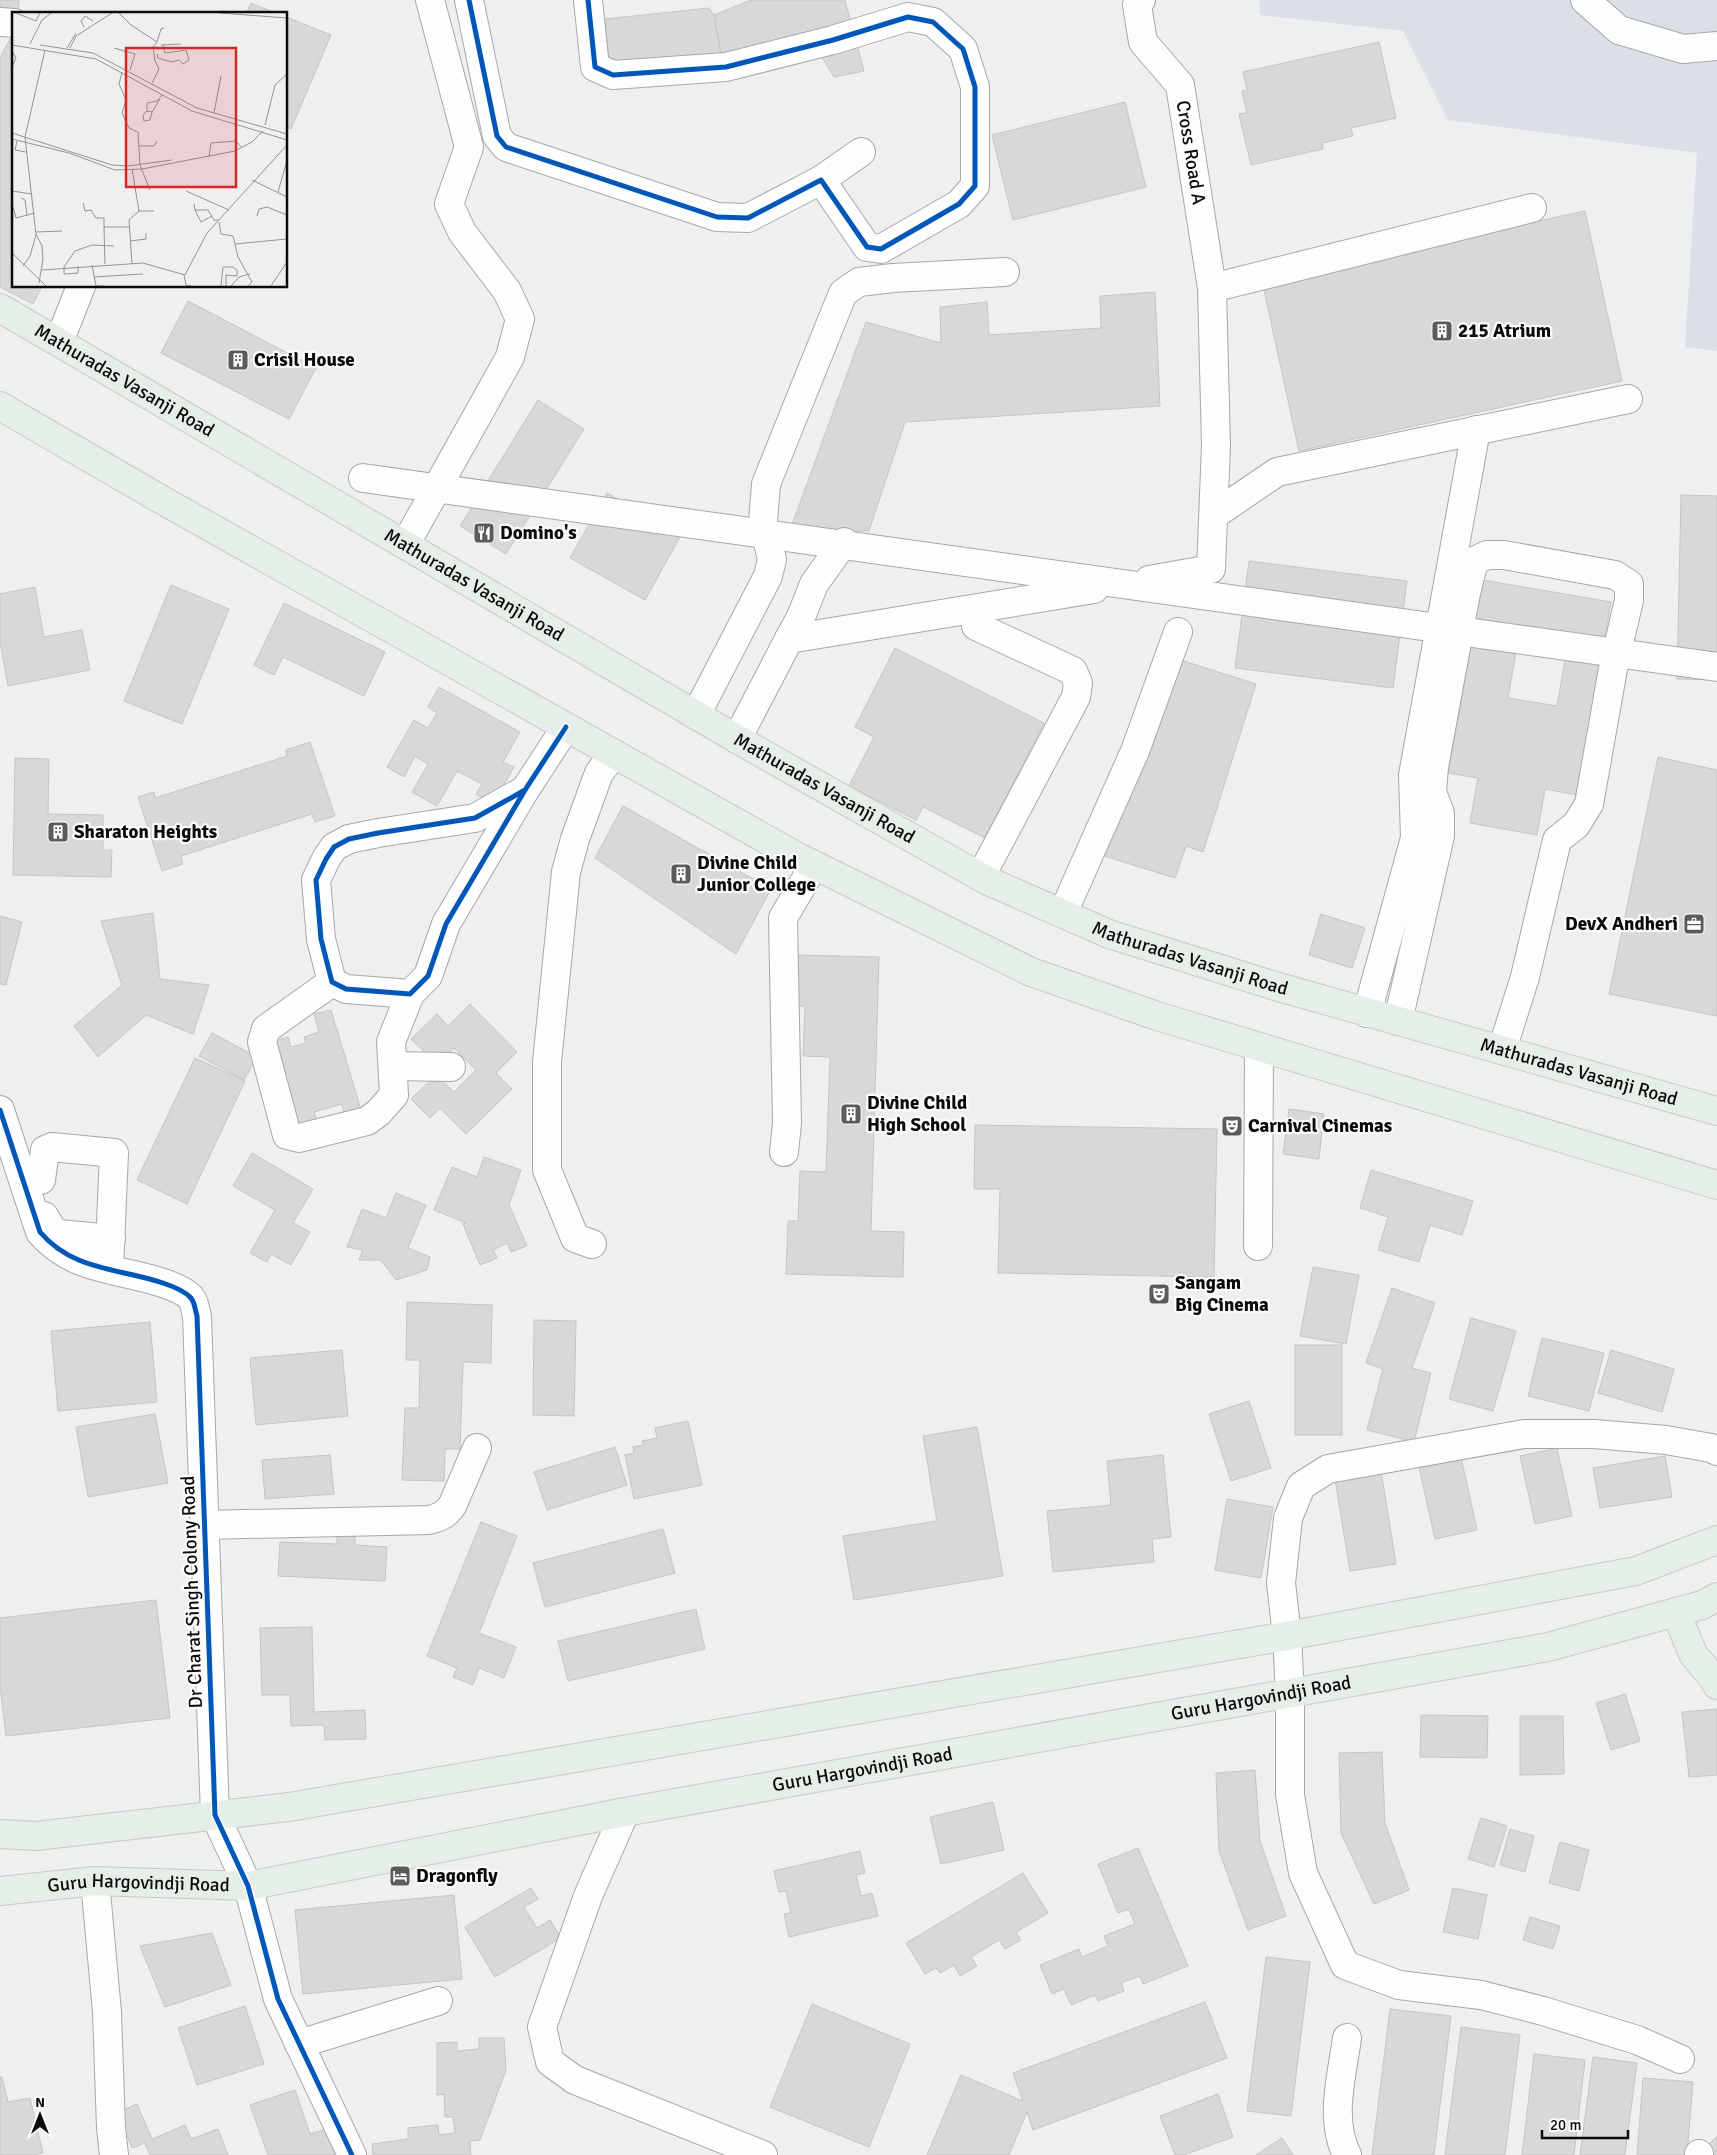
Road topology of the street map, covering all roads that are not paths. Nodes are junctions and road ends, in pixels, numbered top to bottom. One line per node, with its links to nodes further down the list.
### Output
1 (430, 0): 21 (street)
2 (469, 0): 8 (street)
3 (588, 0): 8 (street)
4 (1141, 0): 12 (street, Cross Road A)
5 (1585, 0): 6 (street)
6 (1717, 46)
7 (861, 152): 8 (street)
8 (822, 180)
9 (1532, 208): 12 (street)
10 (1005, 272): 26 (street)
11 (80, 288): 14 (street)
12 (1212, 288): 19 (street, Cross Road A)
13 (0, 308): 14 (main road, Mathuradas Vasanji Road)
14 (59, 342): 21 (main road, Mathuradas Vasanji Road)
15 (1628, 398): 17 (street)
16 (0, 406): 27 (main road)
17 (1476, 430): 19 (street); 36 (street)
18 (363, 478): 25 (street)
19 (1214, 515): 24 (street, Cross Road A)
20 (844, 542): 24 (street)
21 (405, 545): 26 (main road, Mathuradas Vasanji Road)
22 (976, 626): 32 (street)
23 (1178, 632): 33 (street)
24 (789, 639): 28 (street)
25 (1717, 667)
26 (696, 715): 28 (main road, Mathuradas Vasanji Road)
27 (566, 727): 29 (main road); 30 (street)
28 (737, 739): 32 (main road, Mathuradas Vasanji Road)
29 (614, 754): 31 (main road); 48 (street)
30 (525, 790): 34 (street); 35 (street)
31 (814, 865): 38 (main road); 44 (street)
32 (981, 876): 33 (main road, Mathuradas Vasanji Road)
33 (1064, 913): 36 (main road, Mathuradas Vasanji Road)
34 (332, 982): 35 (street); 40 (street)
35 (410, 994): 40 (street)
36 (1367, 1012): 37 (main road, Mathuradas Vasanji Road)
37 (1398, 1021): 39 (main road, Mathuradas Vasanji Road); 39 (street)
38 (1259, 1047): 46 (main road); 49 (street)
39 (1502, 1050): 43 (main road, Mathuradas Vasanji Road)
40 (393, 1066): 41 (street)
41 (451, 1067)
42 (0, 1110): 45 (street, Dr Charat Singh Colony Road)
43 (1717, 1111)
44 (784, 1152)
45 (32, 1180): 47 (street); 47 (street); 50 (street, Dr Charat Singh Colony Road)
46 (1717, 1184)
47 (111, 1239): 50 (street)
48 (592, 1244)
49 (1258, 1246)
50 (109, 1269): 53 (street, Dr Charat Singh Colony Road)
51 (477, 1448): 53 (street)
52 (1717, 1450): 57 (street)
53 (204, 1525): 61 (street, Dr Charat Singh Colony Road)
54 (1717, 1540): 57 (main road)
55 (1717, 1597): 56 (main road, Guru Hargovindji Road)
56 (1676, 1612): 58 (main road); 59 (main road, Guru Hargovindji Road)
57 (1287, 1636): 59 (street); 61 (main road)
58 (1717, 1685)
59 (1290, 1694): 60 (main road, Guru Hargovindji Road); 69 (street)
60 (625, 1812): 64 (main road, Guru Hargovindji Road); 72 (street)
61 (215, 1815): 62 (main road); 64 (street, Dr Charat Singh Colony Road)
62 (0, 1834)
63 (95, 1881): 64 (main road, Guru Hargovindji Road); 65 (main road, Guru Hargovindji Road); 70 (street)
64 (248, 1886): 68 (street, Dr Charat Singh Colony Road)
65 (0, 1891)
66 (438, 2000): 68 (street)
67 (1347, 2038): 73 (street)
68 (299, 2044): 71 (street, Dr Charat Singh Colony Road)
69 (1680, 2059)
70 (114, 2155)
71 (352, 2155)
72 (763, 2155)
73 (1347, 2155)

